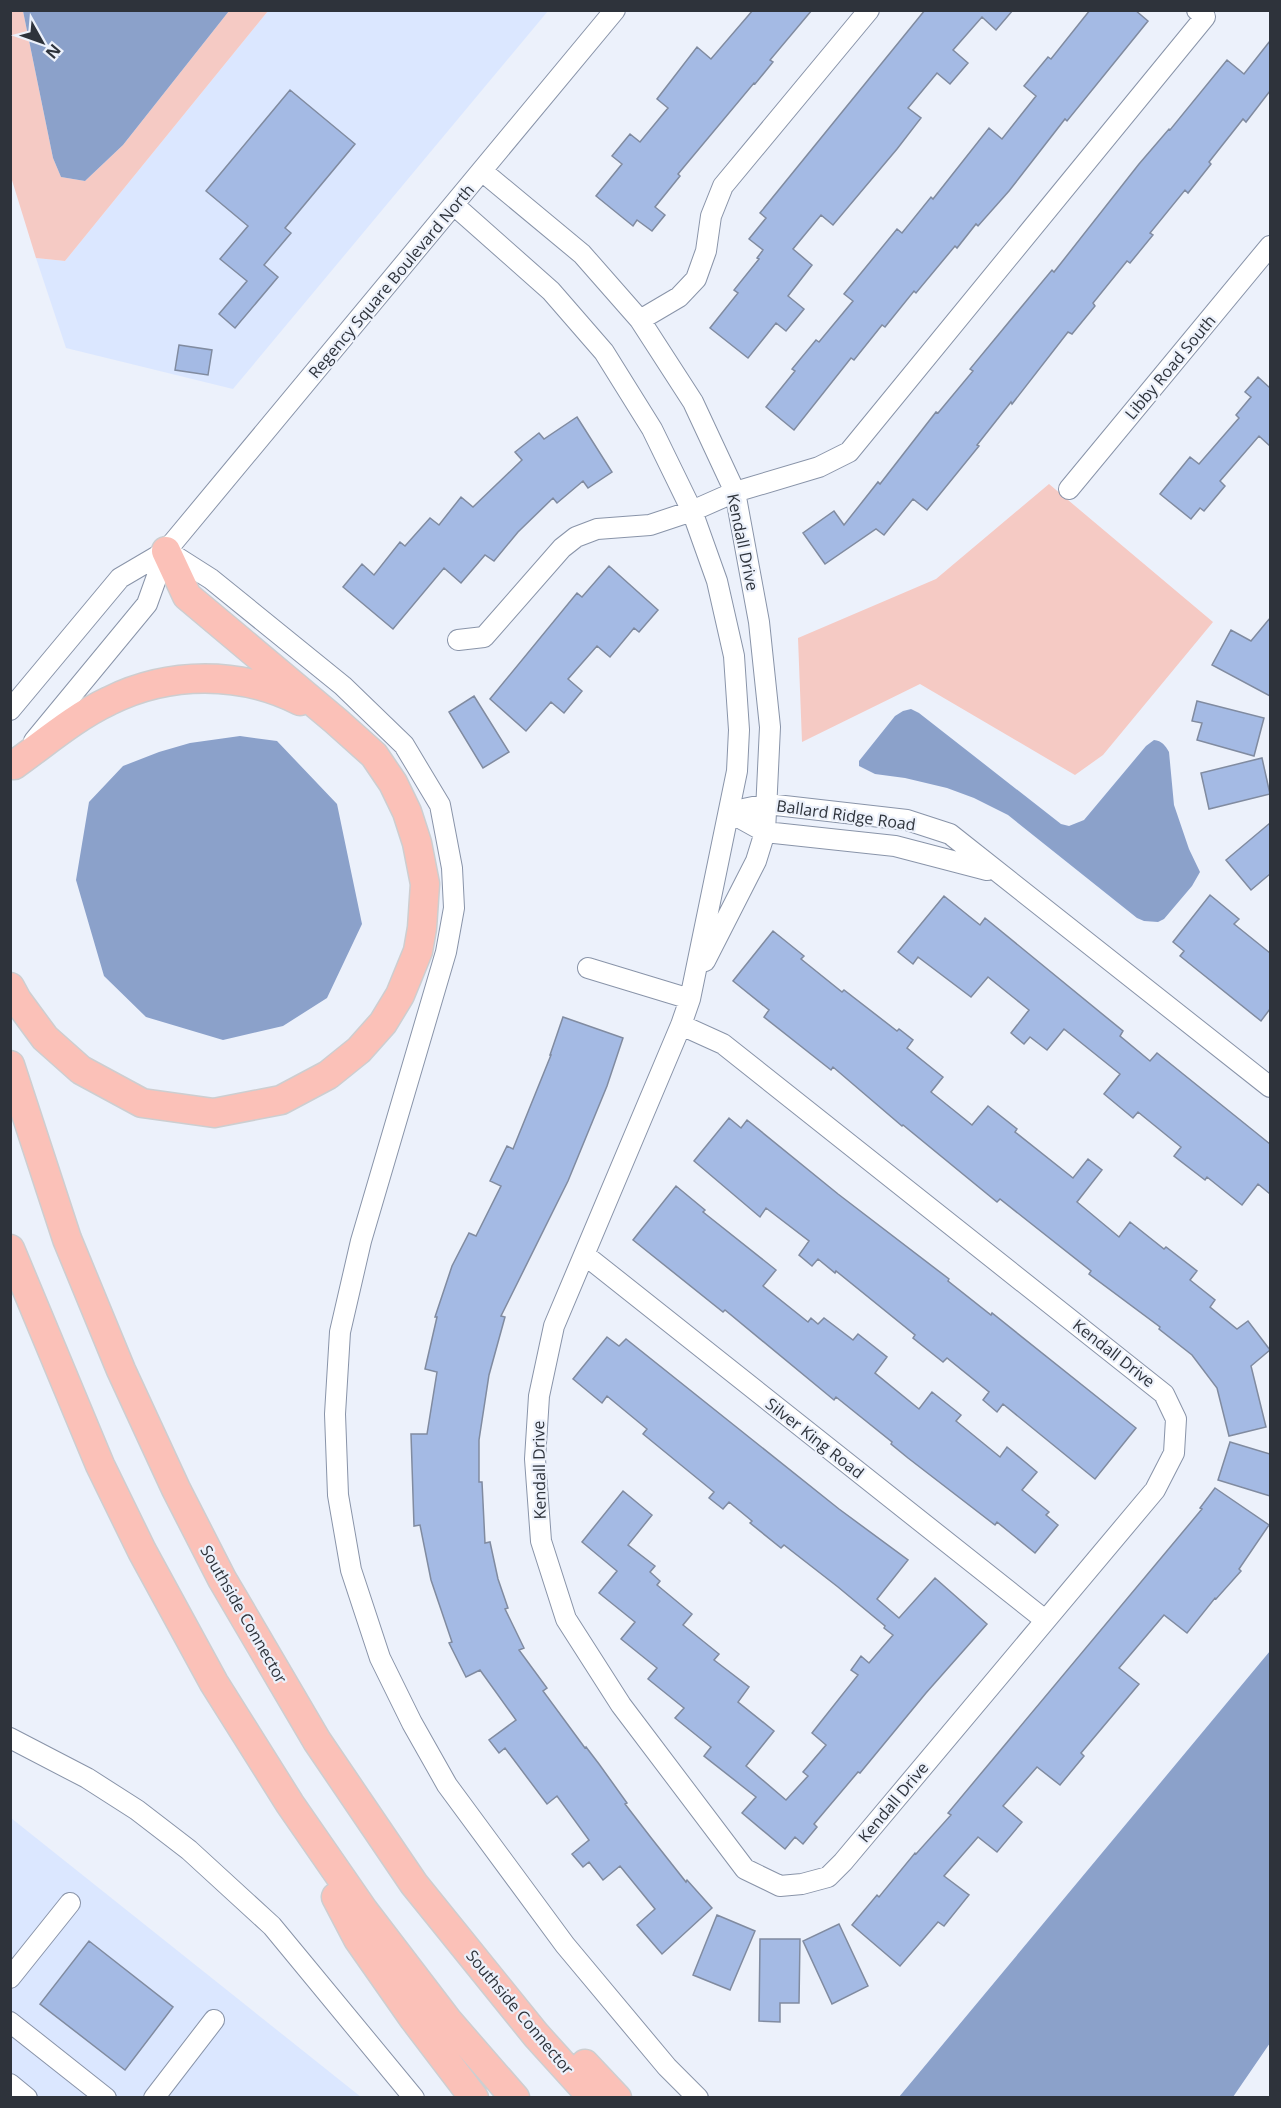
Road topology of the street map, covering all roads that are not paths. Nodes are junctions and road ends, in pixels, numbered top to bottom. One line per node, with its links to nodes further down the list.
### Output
1 (615, 10): 4 (street, Regency Square Boulevard North)
2 (869, 10): 7 (street)
3 (1204, 13): 9 (street)
4 (482, 171): 5 (street, Regency Square Boulevard North); 7 (street, Kendall Drive)
5 (454, 205): 10 (street, Kendall Drive); 11 (street, Regency Square Boulevard North)
6 (1270, 246): 8 (street, Libby Road South)
7 (640, 320): 9 (street, Kendall Drive)
8 (1069, 489)
9 (735, 492): 10 (street); 16 (street, Kendall Drive)
10 (692, 511): 12 (street); 17 (street, Kendall Drive)
11 (166, 551): 13 (street, Regency Square Boulevard North); 14 (highway); 15 (street, Regency Square Boulevard North); 45 (street)
12 (458, 640)
13 (10, 710)
14 (336, 721): 15 (highway); 21 (highway)
15 (12, 767)
16 (767, 804): 17 (street, Ballard Ridge Road); 18 (street, Kendall Drive); 19 (street, Ballard Ridge Road)
17 (729, 812): 18 (street, Ballard Ridge Road); 22 (street, Kendall Drive)
18 (765, 832): 19 (street, Ballard Ridge Road); 22 (street, Kendall Drive)
19 (996, 872): 25 (street)
20 (588, 968): 22 (street)
21 (10, 987)
22 (691, 994): 23 (street, Kendall Drive)
23 (681, 1025): 27 (street, Kendall Drive); 28 (street, Kendall Drive)
24 (10, 1065): 31 (highway, Southside Connector)
25 (1270, 1087)
26 (10, 1249): 30 (highway)
27 (585, 1256): 28 (street, Silver King Road); 28 (street, Kendall Drive)
28 (1045, 1620)
29 (10, 1738): 40 (street)
30 (290, 1804): 41 (highway); 42 (highway)
31 (366, 1813): 43 (highway, Southside Connector); 44 (highway)
32 (70, 1903): 33 (street)
33 (10, 1978)
34 (214, 2020): 39 (street)
35 (10, 2022): 38 (street)
36 (10, 2084): 37 (street)
37 (27, 2097)
38 (106, 2097)
39 (154, 2097)
40 (414, 2097)
41 (474, 2097)
42 (515, 2097)
43 (593, 2097)
44 (617, 2097)
45 (698, 2097)

